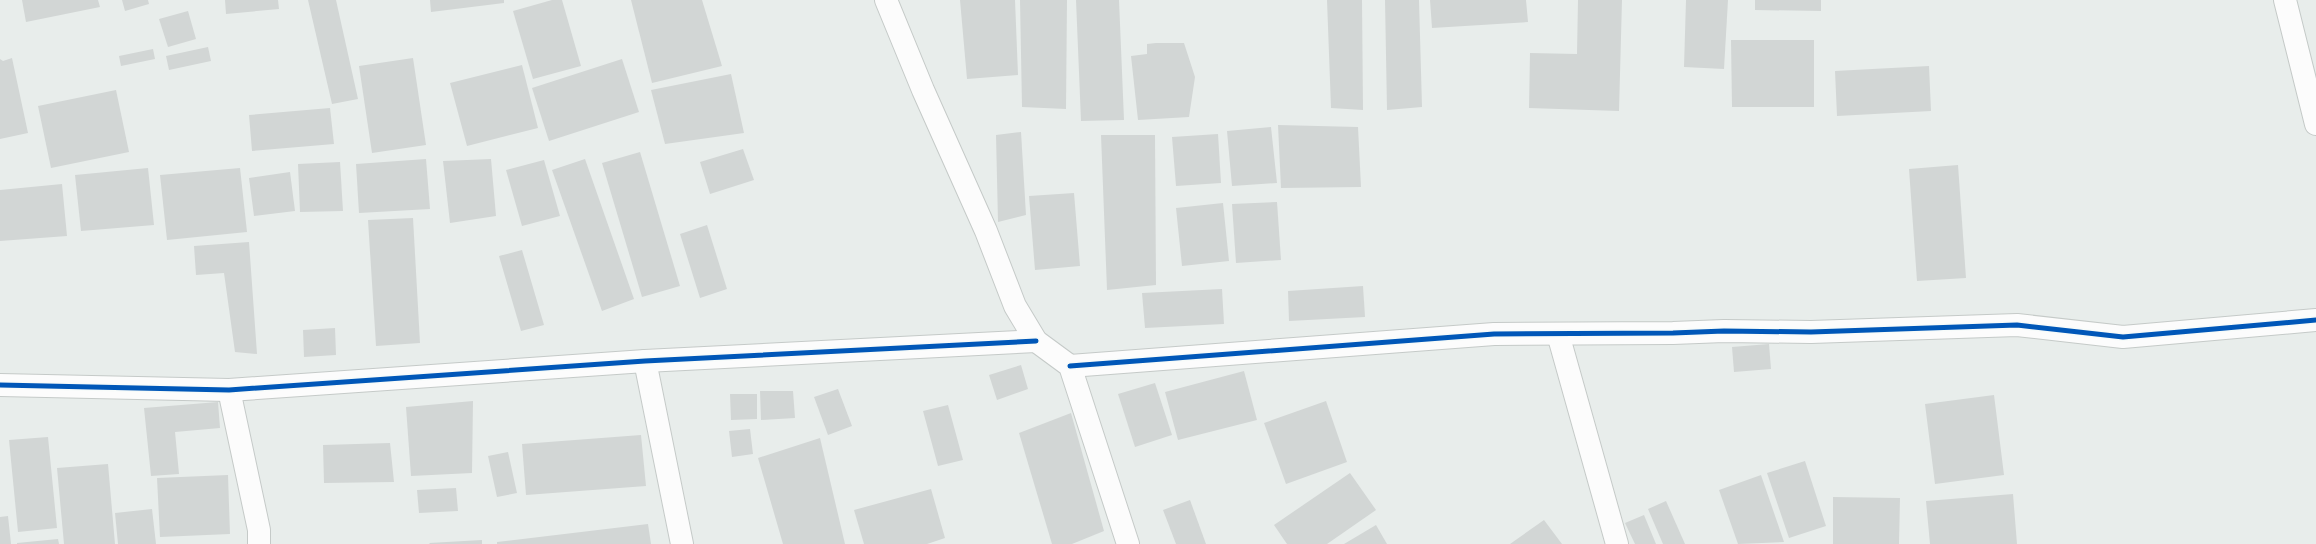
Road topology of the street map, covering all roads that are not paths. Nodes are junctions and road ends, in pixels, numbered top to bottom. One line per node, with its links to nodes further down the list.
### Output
1 (886, 0): 6 (street)
2 (2285, 0): 3 (street)
3 (2316, 124)
4 (2316, 320): 5 (street)
5 (1558, 334): 8 (street); 14 (street)
6 (1036, 341): 7 (street); 8 (street)
7 (645, 361): 10 (street); 12 (street)
8 (1070, 366): 13 (street)
9 (0, 385): 10 (street)
10 (229, 390): 11 (street)
11 (259, 544)
12 (682, 544)
13 (1128, 544)
14 (1617, 544)

